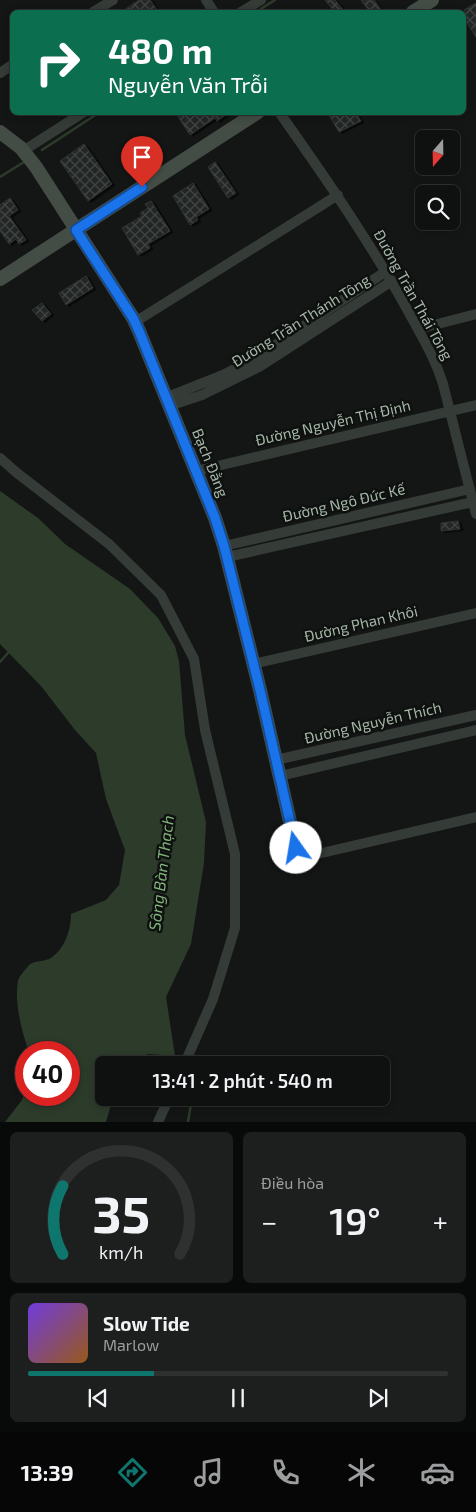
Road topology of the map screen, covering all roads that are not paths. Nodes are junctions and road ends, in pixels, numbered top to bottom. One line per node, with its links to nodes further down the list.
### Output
1 (113, 0): 4 (street)
2 (261, 0): 5 (street)
3 (432, 0): 6 (street)
4 (96, 10)
5 (244, 10)
6 (416, 10)
7 (79, 115): 11 (street)
8 (253, 115): 13 (street)
9 (281, 115): 12 (street, Đường Trần Thái Tông)
10 (0, 132): 11 (street, Bạch Đằng)
11 (23, 151): 13 (street, Bạch Đằng)
12 (338, 195): 14 (street, Đường Trần Thái Tông); 18 (street)
13 (76, 230): 15 (street); 18 (street, Bạch Đằng)
14 (386, 272): 16 (street, Đường Trần Thái Tông); 20 (street, Đường Trần Thánh Tông)
15 (0, 279)
16 (392, 281): 19 (street, Đường Trần Thái Tông); 20 (street, Đường Trần Thánh Tông)
17 (476, 314): 19 (street)
18 (135, 322): 20 (street, Bạch Đằng)
19 (418, 329): 22 (street, Đường Trần Thái Tông)
20 (167, 402): 24 (street, Bạch Đằng)
21 (476, 405): 22 (street, Đường Nguyễn Thị Định)
22 (450, 411): 24 (street, Đường Nguyễn Thị Định); 25 (street, Đường Trần Thái Tông)
23 (0, 458): 36 (street)
24 (196, 471): 27 (street, Bạch Đằng)
25 (473, 496): 26 (street, Đường Trần Thái Tông); 27 (street, Đường Ngô Đức Kế)
26 (476, 514)
27 (225, 552): 29 (street, Bạch Đằng)
28 (476, 613): 29 (street, Đường Phan Khôi)
29 (253, 664): 32 (street, Bạch Đằng)
30 (476, 715): 32 (street, Đường Nguyễn Thích)
31 (476, 730): 33 (street, Đường Nguyễn Thích)
32 (276, 760): 33 (street, Bạch Đằng)
33 (280, 776): 35 (street, Bạch Đằng)
34 (476, 817): 35 (street)
35 (296, 848)
36 (188, 1056)
37 (165, 1106): 38 (street)
38 (158, 1122)

